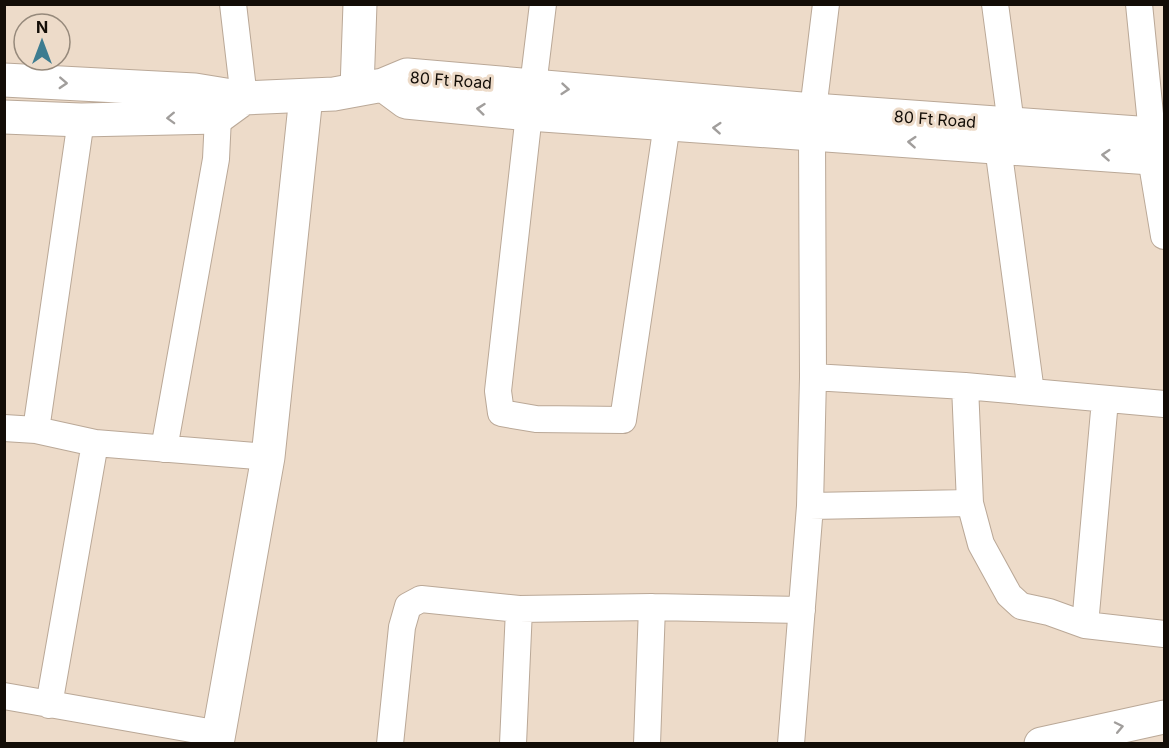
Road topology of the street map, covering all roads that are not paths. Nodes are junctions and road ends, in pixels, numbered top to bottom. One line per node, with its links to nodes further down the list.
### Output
1 (233, 4): 10 (street)
2 (360, 4): 8 (main road)
3 (543, 4): 11 (street)
4 (826, 4): 15 (street)
5 (995, 4): 17 (street)
6 (1139, 4): 18 (street)
7 (4, 80): 10 (main road, one-way to 10)
8 (370, 87): 9 (main road); 11 (main road, 80 Ft Road)
9 (306, 96): 10 (main road); 29 (main road)
10 (244, 98): 13 (main road)
11 (531, 100): 15 (main road, 80 Ft Road, one-way to 15); 16 (main road, 80 Ft Road); 16 (street)
12 (4, 117): 14 (main road)
13 (218, 117): 14 (main road, one-way to 14); 28 (street)
14 (81, 120): 26 (street)
15 (813, 123): 16 (main road, 80 Ft Road, one-way to 16); 17 (main road, 80 Ft Road); 20 (street)
16 (667, 124)
17 (1004, 136): 18 (main road, 80 Ft Road); 22 (street)
18 (1158, 146): 19 (street)
19 (1164, 236)
20 (813, 377): 21 (street); 31 (street)
21 (965, 386): 22 (street); 30 (street)
22 (1031, 392): 23 (street)
23 (1105, 400): 24 (street); 35 (street)
24 (1164, 404)
25 (4, 428): 26 (street)
26 (36, 430): 27 (street)
27 (95, 443): 28 (street); 38 (street)
28 (164, 449): 29 (street)
29 (268, 457): 40 (main road)
30 (970, 503): 31 (street); 35 (street)
31 (810, 506): 34 (street)
32 (652, 608): 33 (street); 34 (street); 43 (street)
33 (519, 609): 41 (street); 42 (street)
34 (802, 610): 44 (street)
35 (1086, 625): 36 (street)
36 (1164, 634)
37 (4, 696): 38 (street)
38 (49, 705): 40 (street)
39 (1164, 717): 45 (main road, one-way to 39)
40 (218, 739)
41 (390, 744)
42 (513, 744)
43 (647, 744)
44 (791, 744)
45 (1041, 744)

